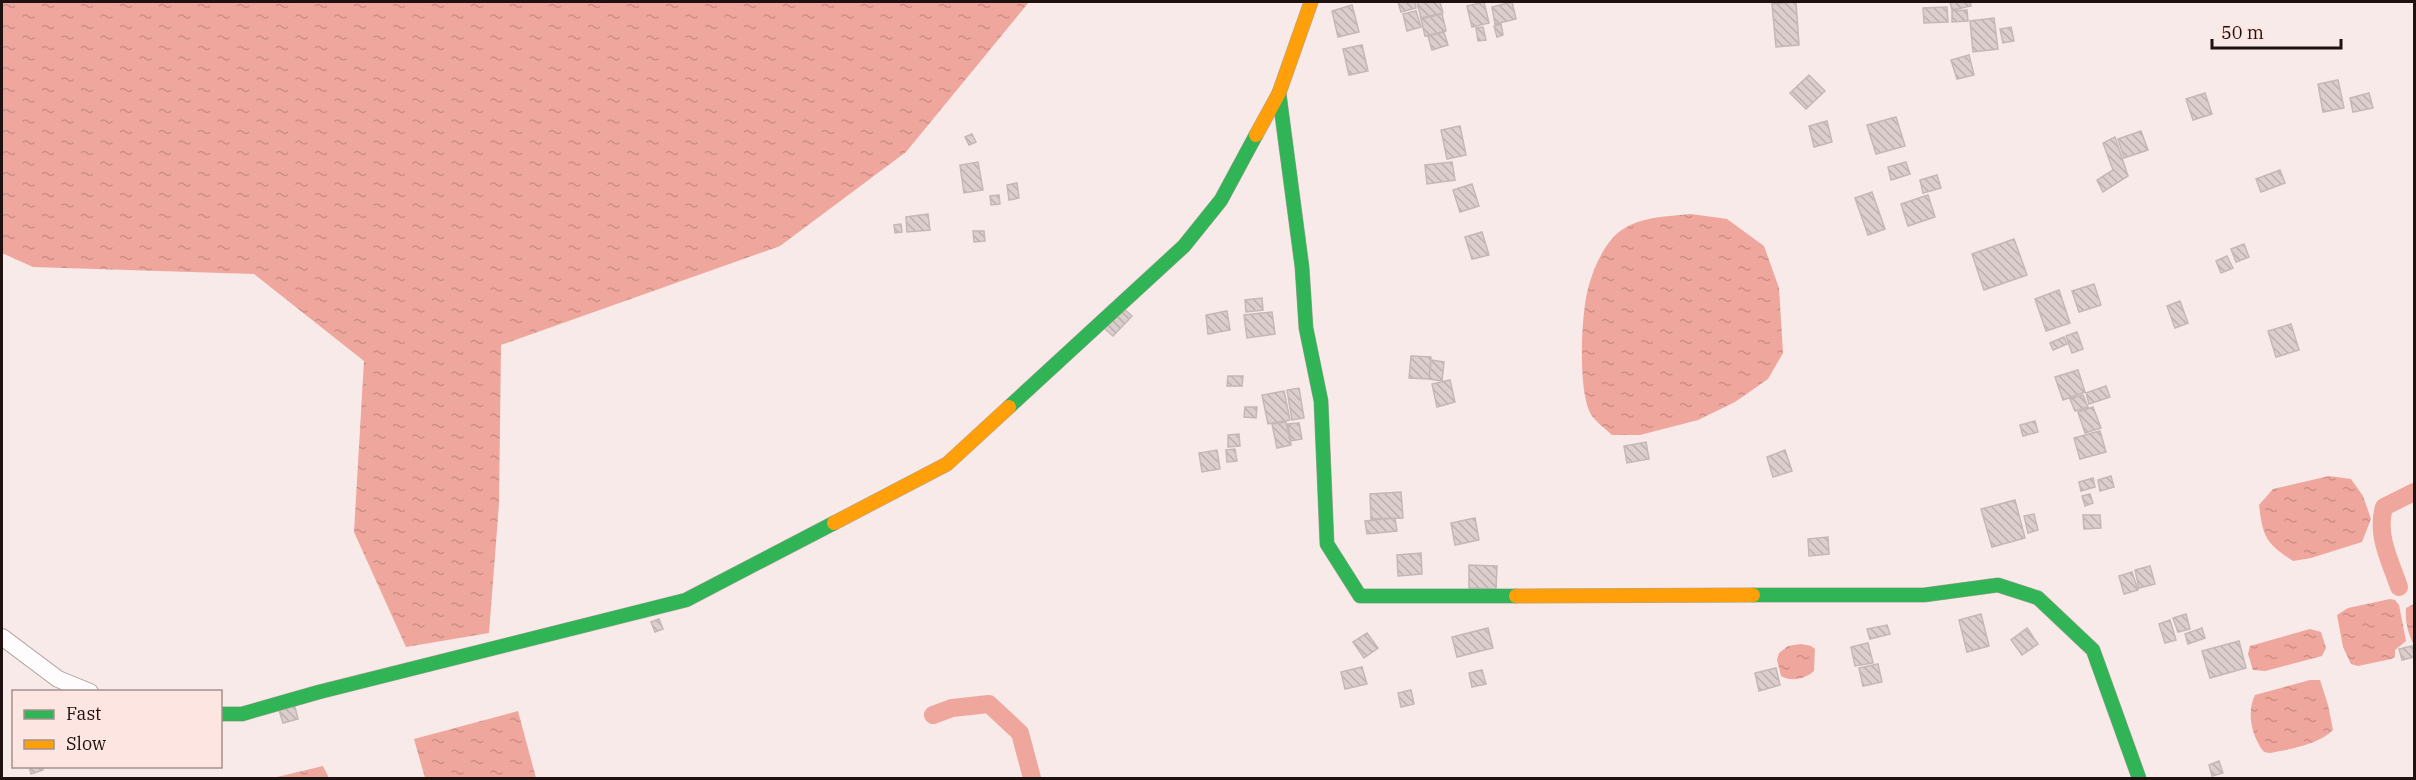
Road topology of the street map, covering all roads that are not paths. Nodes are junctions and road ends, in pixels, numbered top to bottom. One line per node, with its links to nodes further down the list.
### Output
1 (1311, 2): 2 (street)
2 (1279, 93): 5 (street); 6 (street)
3 (2, 637): 4 (street)
4 (85, 690)
5 (222, 714)
6 (2139, 778)

